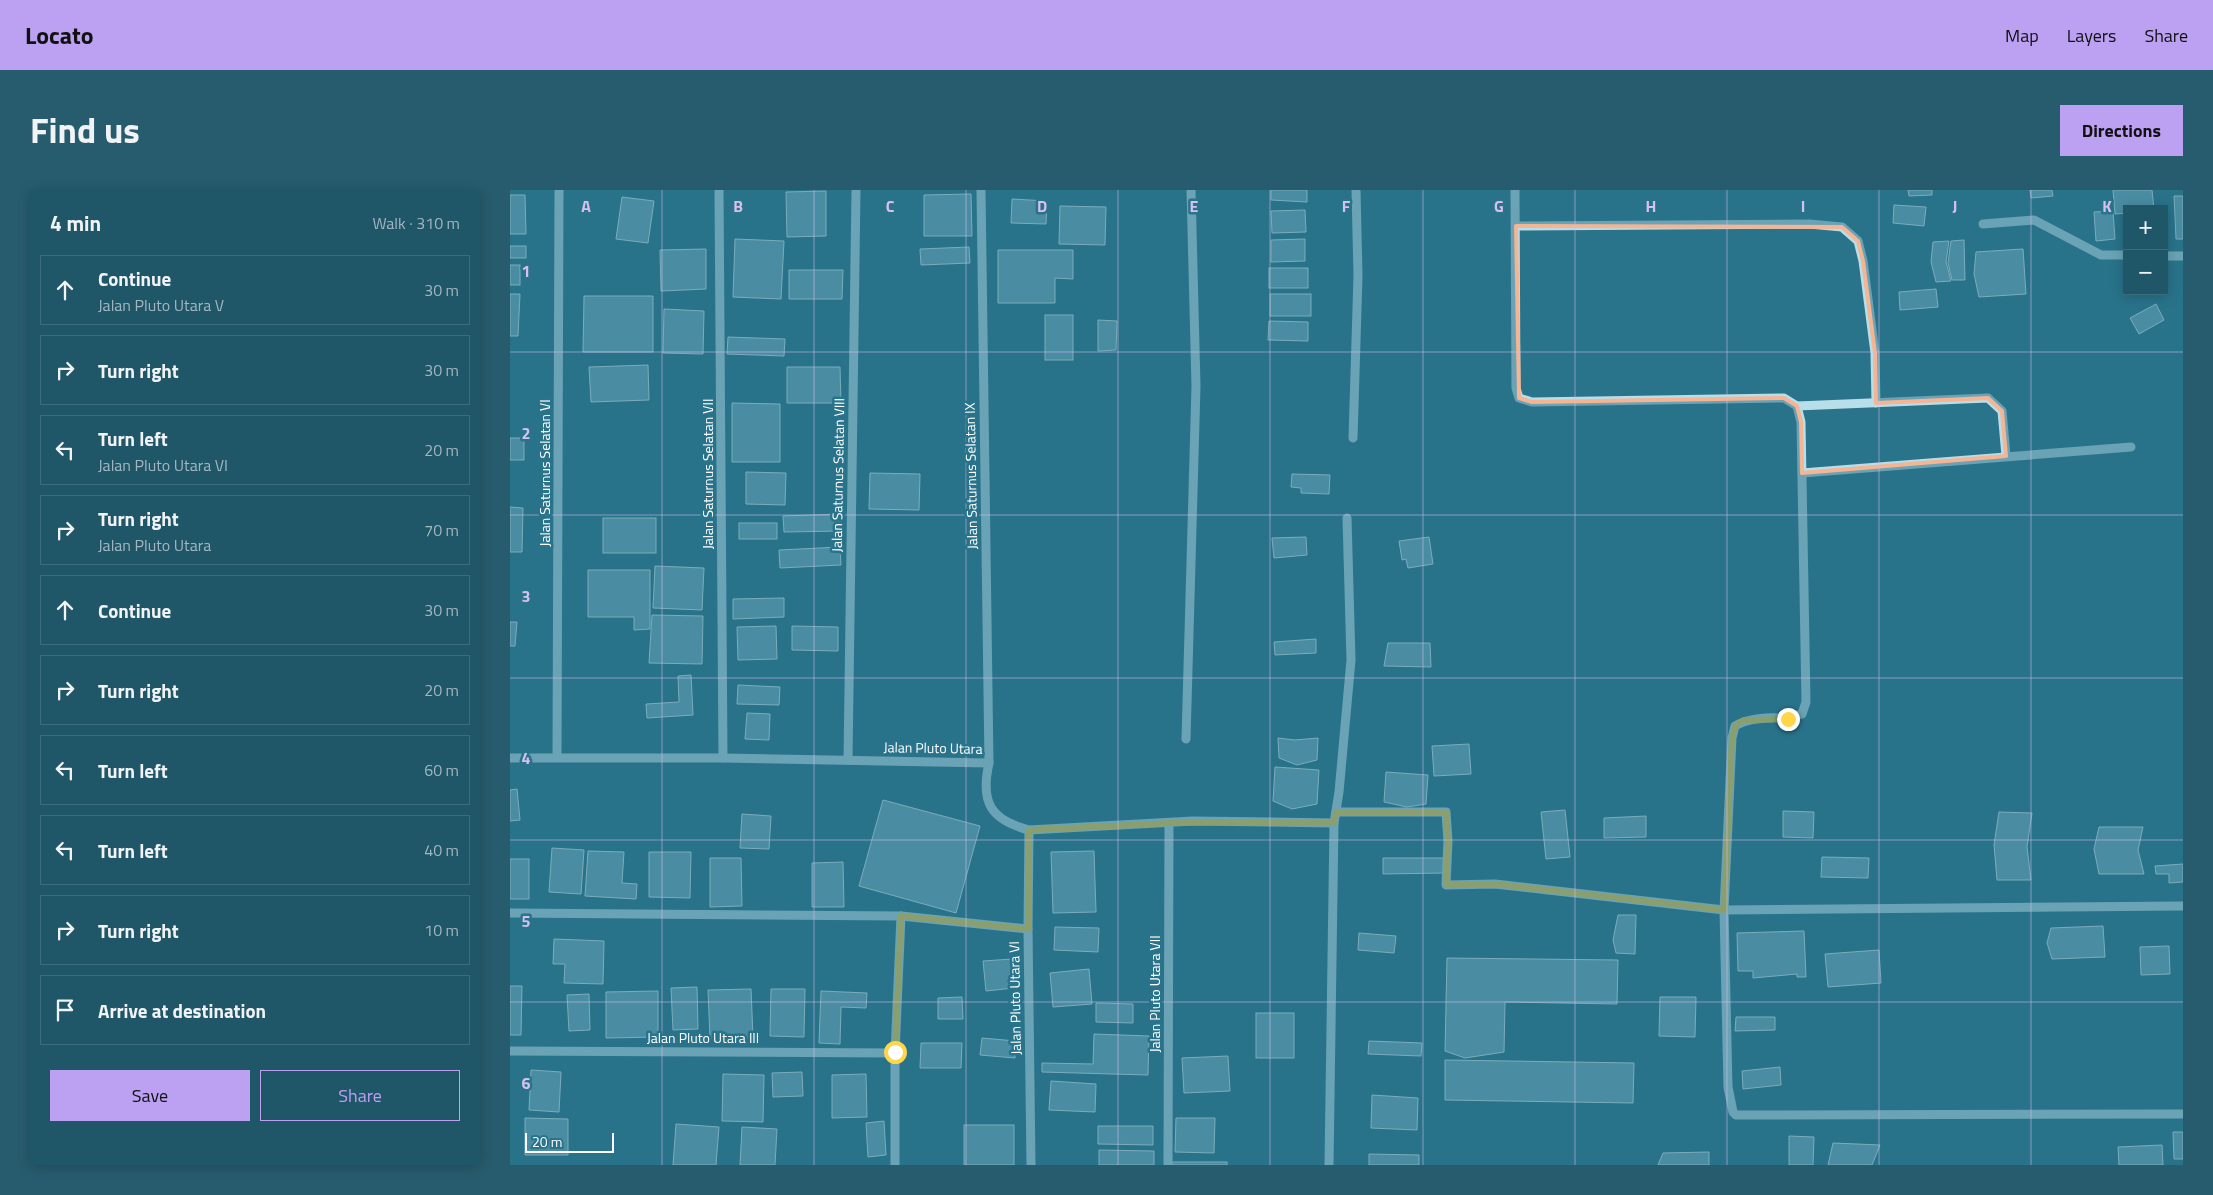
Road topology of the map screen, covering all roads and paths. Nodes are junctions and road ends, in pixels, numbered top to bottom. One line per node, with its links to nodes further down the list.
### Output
1 (559, 190): 21 (street, Jalan Saturnus Selatan VI)
2 (719, 190): 23 (street, Jalan Saturnus Selatan VII)
3 (856, 190): 24 (street, Jalan Saturnus Selatan VIII)
4 (981, 190): 25 (street, Jalan Saturnus Selatan IX)
5 (1191, 190): 20 (street)
6 (1356, 190): 15 (street)
7 (1516, 190): 9 (street)
8 (1983, 224): 10 (street)
9 (1516, 226): 13 (street); 14 (street)
10 (2123, 256)
11 (2168, 256): 12 (street)
12 (2183, 256)
13 (1876, 402): 14 (street); 17 (street)
14 (1797, 406): 18 (street)
15 (1353, 438)
16 (2130, 446): 17 (street)
17 (2006, 456): 18 (street)
18 (1802, 473): 31 (street)
19 (1347, 518): 26 (street)
20 (1186, 739)
21 (557, 757): 22 (street, Jalan Pluto Utara); 23 (street, Jalan Pluto Utara)
22 (510, 758)
23 (723, 758): 24 (street, Jalan Pluto Utara)
24 (848, 760): 25 (street, Jalan Pluto Utara)
25 (989, 762): 29 (street, Jalan Pluto Utara)
26 (1336, 812): 28 (street); 31 (street)
27 (1169, 823): 28 (street, Jalan Pluto Utara); 29 (street, Jalan Pluto Utara); 40 (street, Jalan Pluto Utara VII)
28 (1334, 823): 41 (street)
29 (1029, 830): 34 (street, Jalan Pluto Utara VI)
30 (2183, 906): 31 (street)
31 (1724, 910): 37 (street)
32 (510, 913): 33 (street)
33 (901, 916): 34 (street); 36 (street)
34 (1028, 929): 39 (street, Jalan Pluto Utara VI)
35 (510, 1051): 36 (street, Jalan Pluto Utara III)
36 (895, 1052): 38 (street)
37 (2183, 1114)
38 (895, 1165)
39 (1031, 1165)
40 (1168, 1165)
41 (1329, 1165)

